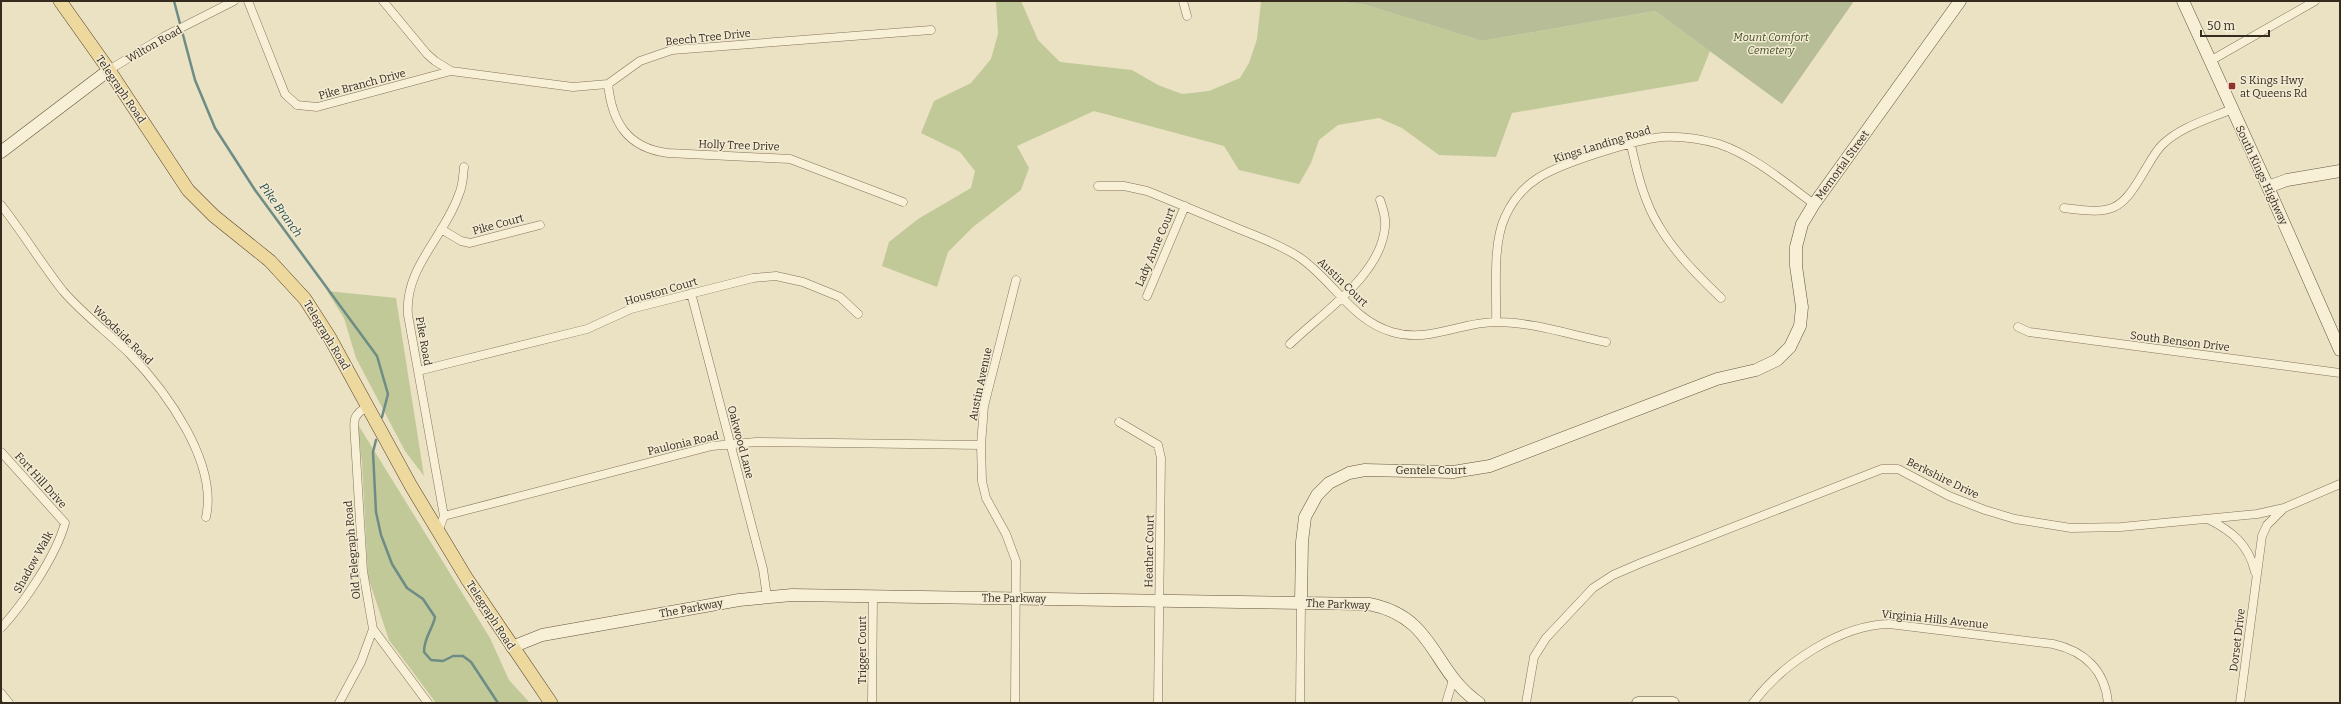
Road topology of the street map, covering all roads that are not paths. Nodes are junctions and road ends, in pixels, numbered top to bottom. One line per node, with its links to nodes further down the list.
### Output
1 (60, 1): 12 (main road, Telegraph Road)
2 (234, 1): 12 (street, Wilton Road)
3 (248, 1): 13 (street, Pike Branch Drive)
4 (383, 1): 13 (street)
5 (1183, 1): 9 (street)
6 (1960, 1): 24 (street, Memorial Street)
7 (2183, 1): 11 (street, South Kings Highway)
8 (2315, 1): 11 (street)
9 (1187, 16)
10 (931, 30): 14 (street, Beech Tree Drive)
11 (2210, 61): 15 (street, South Kings Highway)
12 (109, 70): 17 (street, Wilton Road); 44 (main road, Telegraph Road)
13 (452, 70): 14 (street)
14 (608, 84): 23 (street, Holly Tree Drive)
15 (2232, 109): 21 (street, South Kings Highway); 27 (street)
16 (1631, 145): 24 (street, Kings Landing Road); 34 (street); 36 (street, Kings Landing Road)
17 (1, 152)
18 (464, 167): 29 (street, Pike Road)
19 (2340, 172): 21 (street)
20 (1098, 186): 26 (street, Austin Court)
21 (2268, 187): 41 (street, South Kings Highway)
22 (1380, 200): 33 (street)
23 (903, 202)
24 (1814, 204): 40 (street, Memorial Street)
25 (1, 205): 52 (street, Woodside Road)
26 (1185, 206): 32 (street, Lady Anne Court); 33 (street, Austin Court)
27 (2064, 208)
28 (540, 224): 29 (street, Pike Court)
29 (441, 229): 42 (street, Pike Road)
30 (1016, 280): 47 (street, Austin Avenue)
31 (691, 293): 35 (street, Houston Court); 42 (street, Houston Court); 46 (street, Oakwood Lane)
32 (1146, 296)
33 (1341, 298): 36 (street, Austin Court); 39 (street)
34 (1721, 298)
35 (858, 314)
36 (1496, 322): 38 (street, Austin Court)
37 (2018, 328): 43 (street, South Benson Drive)
38 (1606, 342)
39 (1290, 344)
40 (1788, 349): 61 (street, Gentele Court)
41 (2340, 350)
42 (418, 371): 51 (street, Pike Road)
43 (2340, 373)
44 (368, 406): 55 (main road, Telegraph Road); 63 (street, Old Telegraph Road)
45 (1119, 422): 60 (street, Heather Court)
46 (731, 444): 47 (street, Paulonia Road); 51 (street, Paulonia Road); 57 (street, Oakwood Lane)
47 (981, 446): 59 (street, Austin Avenue)
48 (1, 452): 54 (street, Fort Hill Drive)
49 (2340, 484): 50 (street, Berkshire Drive)
50 (2284, 508): 53 (street, Berkshire Drive); 56 (street, Dorset Drive)
51 (444, 516): 55 (street)
52 (206, 517)
53 (2207, 518): 56 (street, Dorset Drive); 77 (street, Berkshire Drive)
54 (65, 523): 62 (street, Shadow Walk)
55 (439, 529): 64 (main road, Telegraph Road)
56 (2256, 579): 82 (street, Dorset Drive)
57 (767, 596): 58 (street, The Parkway); 64 (street, The Parkway)
58 (873, 596): 59 (street, The Parkway); 71 (street, Trigger Court)
59 (1017, 598): 60 (street, The Parkway); 72 (street, Austin Avenue)
60 (1160, 600): 61 (street, The Parkway); 73 (street, Heather Court)
61 (1302, 603): 65 (street, The Parkway); 74 (street, Gentele Court)
62 (1, 628)
63 (373, 629): 68 (street); 69 (street, Old Telegraph Road)
64 (512, 647): 70 (main road, Telegraph Road)
65 (1453, 680): 75 (street); 76 (street, The Parkway)
66 (1, 693): 67 (street)
67 (9, 703)
68 (339, 703)
69 (428, 703)
70 (551, 703)
71 (872, 703)
72 (1015, 703)
73 (1158, 703)
74 (1300, 703)
75 (1446, 703)
76 (1479, 703)
77 (1526, 703)
78 (1638, 703): 79 (street)
79 (1673, 703)
80 (1753, 703): 81 (street, Virginia Hills Avenue)
81 (2108, 703)
82 (2240, 703)

